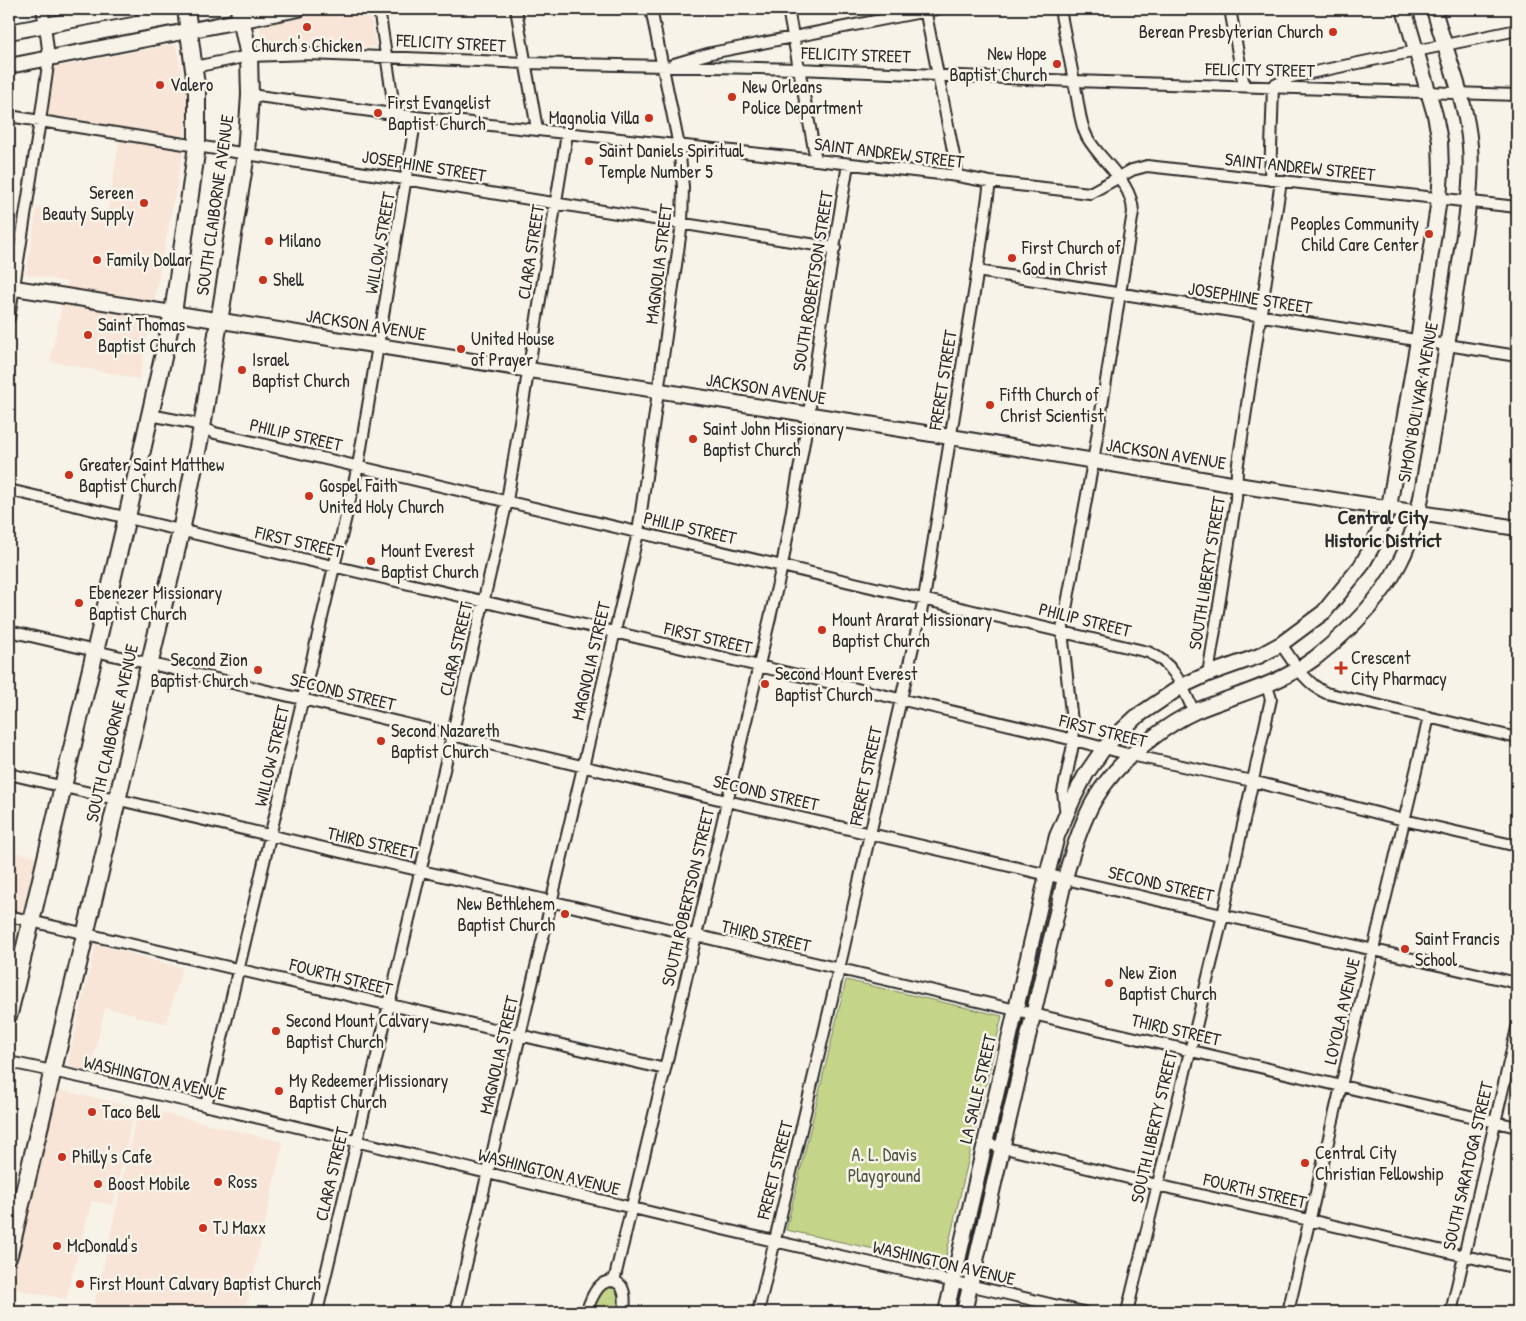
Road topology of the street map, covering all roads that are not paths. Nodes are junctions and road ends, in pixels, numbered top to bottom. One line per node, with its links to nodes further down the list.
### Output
1 (42, 9): 16 (street)
2 (131, 9): 16 (street)
3 (186, 9): 18 (main road, SOUTH CLAIBORNE AVENUE)
4 (299, 9): 15 (street)
5 (379, 9): 24 (street)
6 (516, 9): 26 (street)
7 (652, 9): 28 (street, MAGNOLIA STREET)
8 (788, 9): 20 (street)
9 (937, 9): 14 (street)
10 (1060, 9): 32 (street)
11 (1230, 9): 33 (street)
12 (1404, 9): 22 (street, SIMON BOLIVAR AVENUE)
13 (1434, 9): 21 (street, SIMON BOLIVAR AVENUE)
14 (925, 10): 20 (street); 31 (street)
15 (240, 15): 18 (street); 23 (main road, SOUTH CLAIBORNE AVENUE)
16 (45, 25): 19 (street); 25 (street)
17 (1517, 30): 21 (street)
18 (190, 31): 25 (street); 29 (main road, SOUTH CLAIBORNE AVENUE)
19 (9, 32)
20 (794, 38): 28 (street); 30 (street)
21 (1445, 45): 22 (street); 36 (street, SIMON BOLIVAR AVENUE)
22 (1416, 52): 34 (street); 35 (street, SIMON BOLIVAR AVENUE)
23 (249, 56): 24 (street, FELICITY STREET); 29 (street, FELICITY STREET); 37 (main road, SOUTH CLAIBORNE AVENUE)
24 (387, 57): 26 (street, FELICITY STREET); 39 (street)
25 (49, 58): 27 (street); 42 (street)
26 (526, 63): 28 (street, FELICITY STREET); 43 (street)
27 (9, 66)
28 (664, 67): 30 (street, FELICITY STREET); 46 (street, MAGNOLIA STREET)
29 (194, 68): 45 (main road, SOUTH CLAIBORNE AVENUE)
30 (799, 69): 31 (street, FELICITY STREET); 48 (street)
31 (938, 75): 32 (street, FELICITY STREET); 50 (street)
32 (1074, 81): 33 (street, FELICITY STREET); 51 (street)
33 (1244, 86): 34 (street, FELICITY STREET)
34 (1273, 86): 35 (street, FELICITY STREET); 53 (street)
35 (1428, 92): 36 (street, FELICITY STREET); 56 (street, SIMON BOLIVAR AVENUE)
36 (1461, 93): 38 (street, FELICITY STREET); 57 (street, SIMON BOLIVAR AVENUE)
37 (250, 95): 39 (street, SAINT ANDREW STREET); 47 (main road, SOUTH CLAIBORNE AVENUE)
38 (1517, 95)
39 (395, 114): 41 (street, SAINT ANDREW STREET)
40 (9, 116): 42 (street, JOSEPHINE STREET)
41 (416, 117): 43 (street, SAINT ANDREW STREET); 52 (street, WILLOW STREET)
42 (40, 121): 45 (street, JOSEPHINE STREET); 63 (street)
43 (537, 130): 44 (street, SAINT ANDREW STREET)
44 (567, 134): 46 (street, SAINT ANDREW STREET); 58 (street, CLARA STREET)
45 (198, 146): 47 (street, JOSEPHINE STREET); 65 (main road, SOUTH CLAIBORNE AVENUE)
46 (679, 146): 48 (street, SAINT ANDREW STREET); 60 (street, MAGNOLIA STREET)
47 (246, 154): 52 (street, JOSEPHINE STREET); 68 (main road, SOUTH CLAIBORNE AVENUE)
48 (816, 160): 49 (street, SAINT ANDREW STREET)
49 (848, 164): 50 (street, SAINT ANDREW STREET); 61 (street, SOUTH ROBERTSON STREET)
50 (958, 176): 55 (street, SAINT ANDREW STREET)
51 (1118, 177): 53 (street, SAINT ANDREW STREET); 55 (street, SAINT ANDREW STREET); 64 (street)
52 (407, 179): 58 (street, JOSEPHINE STREET); 70 (street, WILLOW STREET)
53 (1270, 180): 54 (street, SAINT ANDREW STREET)
54 (1281, 181): 56 (street, SAINT ANDREW STREET); 66 (street, SOUTH LIBERTY STREET)
55 (990, 182): 62 (street, FRERET STREET)
56 (1439, 199): 57 (street, SAINT ANDREW STREET); 69 (street, SIMON BOLIVAR AVENUE)
57 (1469, 203): 59 (street, SAINT ANDREW STREET); 71 (street, SIMON BOLIVAR AVENUE)
58 (555, 204): 60 (street, JOSEPHINE STREET); 73 (street, CLARA STREET)
59 (1517, 208)
60 (682, 223): 61 (street, JOSEPHINE STREET); 74 (street, MAGNOLIA STREET)
61 (835, 248): 75 (street, SOUTH ROBERTSON STREET)
62 (977, 271): 64 (street, JOSEPHINE STREET); 78 (street, FRERET STREET)
63 (12, 287): 65 (street, JACKSON AVENUE); 67 (street)
64 (1119, 294): 66 (street, JOSEPHINE STREET); 79 (street)
65 (173, 313): 68 (street, JACKSON AVENUE); 76 (main road, SOUTH CLAIBORNE AVENUE)
66 (1261, 316): 69 (street, JOSEPHINE STREET); 81 (street, SOUTH LIBERTY STREET)
67 (9, 318)
68 (219, 320): 70 (street, JACKSON AVENUE); 77 (main road, SOUTH CLAIBORNE AVENUE)
69 (1418, 341): 71 (street, JOSEPHINE STREET); 84 (street, SIMON BOLIVAR AVENUE)
70 (379, 346): 73 (street, JACKSON AVENUE); 80 (street, WILLOW STREET)
71 (1447, 346): 72 (street, JOSEPHINE STREET); 85 (street, SIMON BOLIVAR AVENUE)
72 (1517, 356)
73 (528, 370): 74 (street, JACKSON AVENUE); 83 (street, CLARA STREET)
74 (659, 391): 75 (street, JACKSON AVENUE); 89 (street, MAGNOLIA STREET)
75 (808, 414): 78 (street, JACKSON AVENUE); 90 (street, SOUTH ROBERTSON STREET)
76 (150, 415): 77 (street, PHILIP STREET); 86 (main road, SOUTH CLAIBORNE AVENUE)
77 (202, 427): 80 (street, PHILIP STREET); 88 (main road, SOUTH CLAIBORNE AVENUE)
78 (951, 437): 79 (street, JACKSON AVENUE); 92 (street, FRERET STREET)
79 (1093, 462): 81 (street, JACKSON AVENUE); 95 (street)
80 (358, 466): 83 (street, PHILIP STREET); 91 (street, WILLOW STREET)
81 (1236, 485): 84 (street, JACKSON AVENUE); 102 (street, SOUTH LIBERTY STREET)
82 (9, 490): 86 (street, FIRST STREET)
83 (508, 501): 89 (street, PHILIP STREET); 93 (street, CLARA STREET)
84 (1389, 507): 85 (street, JACKSON AVENUE); 97 (street, SIMON BOLIVAR AVENUE)
85 (1419, 512): 87 (street, JACKSON AVENUE); 101 (street, SIMON BOLIVAR AVENUE)
86 (128, 517): 88 (street, FIRST STREET); 98 (main road, SOUTH CLAIBORNE AVENUE)
87 (1517, 528)
88 (181, 531): 91 (street, FIRST STREET); 99 (main road, SOUTH CLAIBORNE AVENUE)
89 (638, 533): 90 (street, PHILIP STREET); 96 (street, MAGNOLIA STREET)
90 (782, 566): 92 (street, PHILIP STREET); 100 (street, SOUTH ROBERTSON STREET)
91 (333, 567): 93 (street, FIRST STREET); 105 (street, WILLOW STREET)
92 (924, 599): 95 (street, PHILIP STREET); 106 (street, FRERET STREET)
93 (484, 602): 96 (street, FIRST STREET); 109 (street, CLARA STREET)
94 (9, 631): 98 (street, SECOND STREET)
95 (1062, 631): 103 (street, PHILIP STREET); 111 (street)
96 (614, 632): 100 (street, FIRST STREET); 114 (street, MAGNOLIA STREET)
97 (1281, 644): 101 (street); 102 (street, SIMON BOLIVAR AVENUE)
98 (95, 651): 99 (street, SECOND STREET); 117 (main road, SOUTH CLAIBORNE AVENUE)
99 (149, 663): 105 (street, SECOND STREET); 118 (main road, SOUTH CLAIBORNE AVENUE)
100 (758, 666): 106 (street, FIRST STREET); 119 (street, SOUTH ROBERTSON STREET)
101 (1299, 670): 104 (street, SIMON BOLIVAR AVENUE); 108 (street)
102 (1208, 674): 103 (street, SIMON BOLIVAR AVENUE)
103 (1182, 686): 107 (street, PHILIP STREET); 112 (street, SIMON BOLIVAR AVENUE)
104 (1267, 686): 107 (street, SIMON BOLIVAR AVENUE); 116 (street, SOUTH LIBERTY STREET)
105 (302, 699): 109 (street, SECOND STREET); 123 (street, WILLOW STREET)
106 (900, 699): 111 (street, FIRST STREET); 122 (street, FRERET STREET)
107 (1194, 712): 113 (street, SIMON BOLIVAR AVENUE)
108 (1429, 717): 110 (street); 121 (street, LOYOLA AVENUE)
109 (452, 736): 114 (street, SECOND STREET); 125 (street, CLARA STREET)
110 (1517, 738)
111 (1074, 740): 112 (street, FIRST STREET); 120 (street)
112 (1104, 748): 113 (street, FIRST STREET); 120 (street, SIMON BOLIVAR AVENUE)
113 (1131, 755): 116 (street, FIRST STREET); 127 (street, SIMON BOLIVAR AVENUE)
114 (583, 767): 119 (street, SECOND STREET); 128 (street, MAGNOLIA STREET)
115 (9, 774): 117 (street, THIRD STREET)
116 (1252, 781): 121 (street, FIRST STREET); 129 (street, SOUTH LIBERTY STREET)
117 (63, 787): 118 (street, THIRD STREET); 131 (main road, SOUTH CLAIBORNE AVENUE)
118 (116, 800): 123 (street, THIRD STREET); 132 (main road, SOUTH CLAIBORNE AVENUE)
119 (727, 801): 122 (street, SECOND STREET); 133 (street, SOUTH ROBERTSON STREET)
120 (1066, 816): 126 (street, SIMON BOLIVAR AVENUE)
121 (1404, 820): 124 (street, FIRST STREET); 134 (street, LOYOLA AVENUE)
122 (870, 832): 126 (street, SECOND STREET); 136 (street, FRERET STREET)
123 (270, 836): 125 (street, THIRD STREET); 135 (street, WILLOW STREET)
124 (1517, 846)
125 (421, 872): 128 (street, THIRD STREET); 138 (street, CLARA STREET)
126 (1047, 875): 127 (street, SECOND STREET); 139 (street, LA SALLE STREET)
127 (1065, 878): 129 (street, SECOND STREET); 141 (street, LA SALLE STREET)
128 (552, 902): 133 (street, THIRD STREET); 143 (street, MAGNOLIA STREET)
129 (1223, 914): 134 (street, SECOND STREET); 144 (street, SOUTH LIBERTY STREET)
130 (9, 916): 131 (street, FOURTH STREET)
131 (31, 921): 132 (street, FOURTH STREET); 140 (main road, SOUTH CLAIBORNE AVENUE)
132 (86, 933): 135 (street, FOURTH STREET); 147 (main road, SOUTH CLAIBORNE AVENUE)
133 (696, 936): 136 (street, THIRD STREET); 146 (street, SOUTH ROBERTSON STREET)
134 (1373, 950): 137 (street, SECOND STREET); 148 (street, LOYOLA AVENUE)
135 (238, 969): 138 (street, FOURTH STREET); 149 (street, WILLOW STREET)
136 (840, 969): 139 (street, THIRD STREET); 159 (street, FRERET STREET)
137 (1517, 983)
138 (389, 1006): 143 (street, FOURTH STREET); 152 (street, CLARA STREET)
139 (1016, 1010): 141 (street, THIRD STREET); 153 (street, LA SALLE STREET)
140 (9, 1014)
141 (1034, 1014): 144 (street, THIRD STREET); 154 (street, LA SALLE STREET)
142 (1517, 1028): 150 (street, SOUTH SARATOGA STREET)
143 (520, 1036): 146 (street, FOURTH STREET); 155 (street, MAGNOLIA STREET)
144 (1190, 1049): 148 (street, THIRD STREET); 156 (street, SOUTH LIBERTY STREET)
145 (9, 1062): 147 (street, WASHINGTON AVENUE)
146 (665, 1069): 157 (street, SOUTH ROBERTSON STREET)
147 (52, 1071): 149 (street, WASHINGTON AVENUE); 160 (main road, SOUTH CLAIBORNE AVENUE)
148 (1341, 1086): 150 (street, THIRD STREET); 158 (street, LOYOLA AVENUE)
149 (206, 1106): 152 (street, WASHINGTON AVENUE)
150 (1496, 1122): 151 (street, THIRD STREET); 161 (street, SOUTH SARATOGA STREET)
151 (1517, 1127)
152 (357, 1140): 155 (street, WASHINGTON AVENUE); 166 (street, CLARA STREET)
153 (985, 1143): 154 (street, FOURTH STREET); 163 (street, LA SALLE STREET)
154 (1002, 1148): 156 (street, FOURTH STREET); 165 (street, LA SALLE STREET)
155 (488, 1174): 157 (street, WASHINGTON AVENUE); 167 (street, MAGNOLIA STREET)
156 (1157, 1185): 158 (street, FOURTH STREET); 174 (street, SOUTH LIBERTY STREET)
157 (631, 1208): 159 (street, WASHINGTON AVENUE); 164 (street, SOUTH ROBERTSON STREET)
158 (1310, 1220): 161 (street, FOURTH STREET); 175 (street, LOYOLA AVENUE)
159 (774, 1242): 163 (street, WASHINGTON AVENUE); 170 (street, FRERET STREET)
160 (9, 1255)
161 (1464, 1255): 162 (street, FOURTH STREET); 176 (street, SOUTH SARATOGA STREET)
162 (1517, 1268)
163 (953, 1281): 165 (street, WASHINGTON AVENUE); 171 (street, LA SALLE STREET)
164 (614, 1282): 168 (street); 169 (street)
165 (970, 1285): 172 (street, LA SALLE STREET); 173 (street, WASHINGTON AVENUE)
166 (317, 1312)
167 (455, 1312)
168 (586, 1312)
169 (624, 1312)
170 (758, 1312)
171 (946, 1312)
172 (964, 1312)
173 (1083, 1312)
174 (1127, 1312)
175 (1288, 1312)
176 (1451, 1312)

